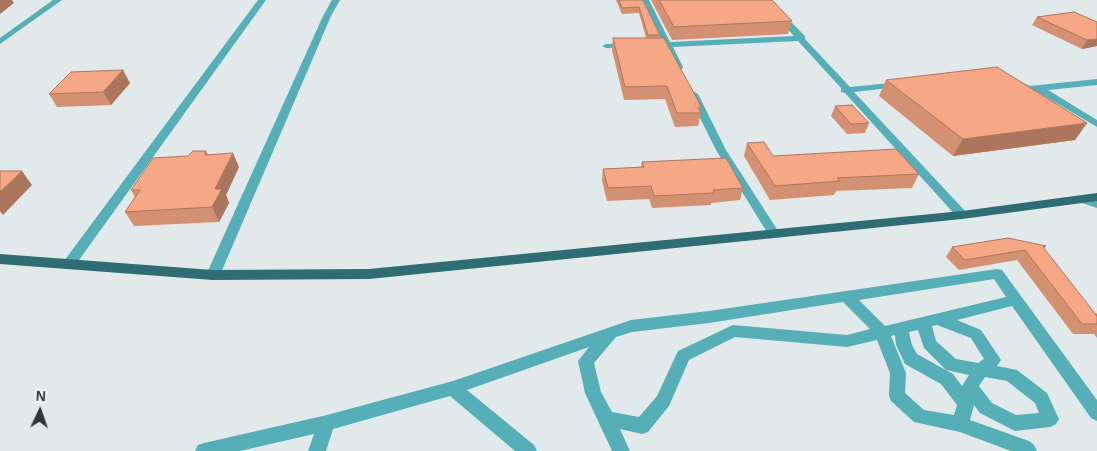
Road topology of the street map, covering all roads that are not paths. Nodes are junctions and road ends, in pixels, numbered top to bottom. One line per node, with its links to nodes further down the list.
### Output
1 (58, 0): 7 (street)
2 (262, 0): 22 (street)
3 (336, 0): 23 (street)
4 (646, 0): 8 (street)
5 (765, 0): 6 (street)
6 (802, 38): 8 (street); 14 (street)
7 (0, 42)
8 (668, 45): 9 (street); 20 (street)
9 (606, 46)
10 (1012, 82): 13 (street)
11 (1097, 82): 13 (street)
12 (907, 83): 14 (street)
13 (1038, 88): 15 (street)
14 (845, 90): 19 (street)
15 (1097, 124)
16 (1097, 197): 17 (main road)
17 (1083, 199): 18 (street); 19 (main road)
18 (1097, 204)
19 (962, 215): 20 (main road)
20 (774, 234): 23 (main road)
21 (0, 259): 22 (main road)
22 (70, 264): 23 (main road)
23 (213, 275)
24 (846, 296): 25 (street); 28 (street); 29 (street)
25 (1016, 300): 26 (street); 32 (street)
26 (931, 321): 27 (street); 30 (street); 30 (street)
27 (901, 328): 28 (street); 35 (street)
28 (882, 332): 33 (street); 35 (street)
29 (611, 333): 31 (street); 33 (street)
30 (981, 370): 30 (street)
31 (453, 388): 34 (street); 38 (street)
32 (1097, 413)
33 (607, 419): 39 (street)
34 (327, 424): 36 (street); 37 (street)
35 (960, 424): 40 (street)
36 (213, 450)
37 (317, 451)
38 (528, 451)
39 (621, 451)
40 (1028, 451)

